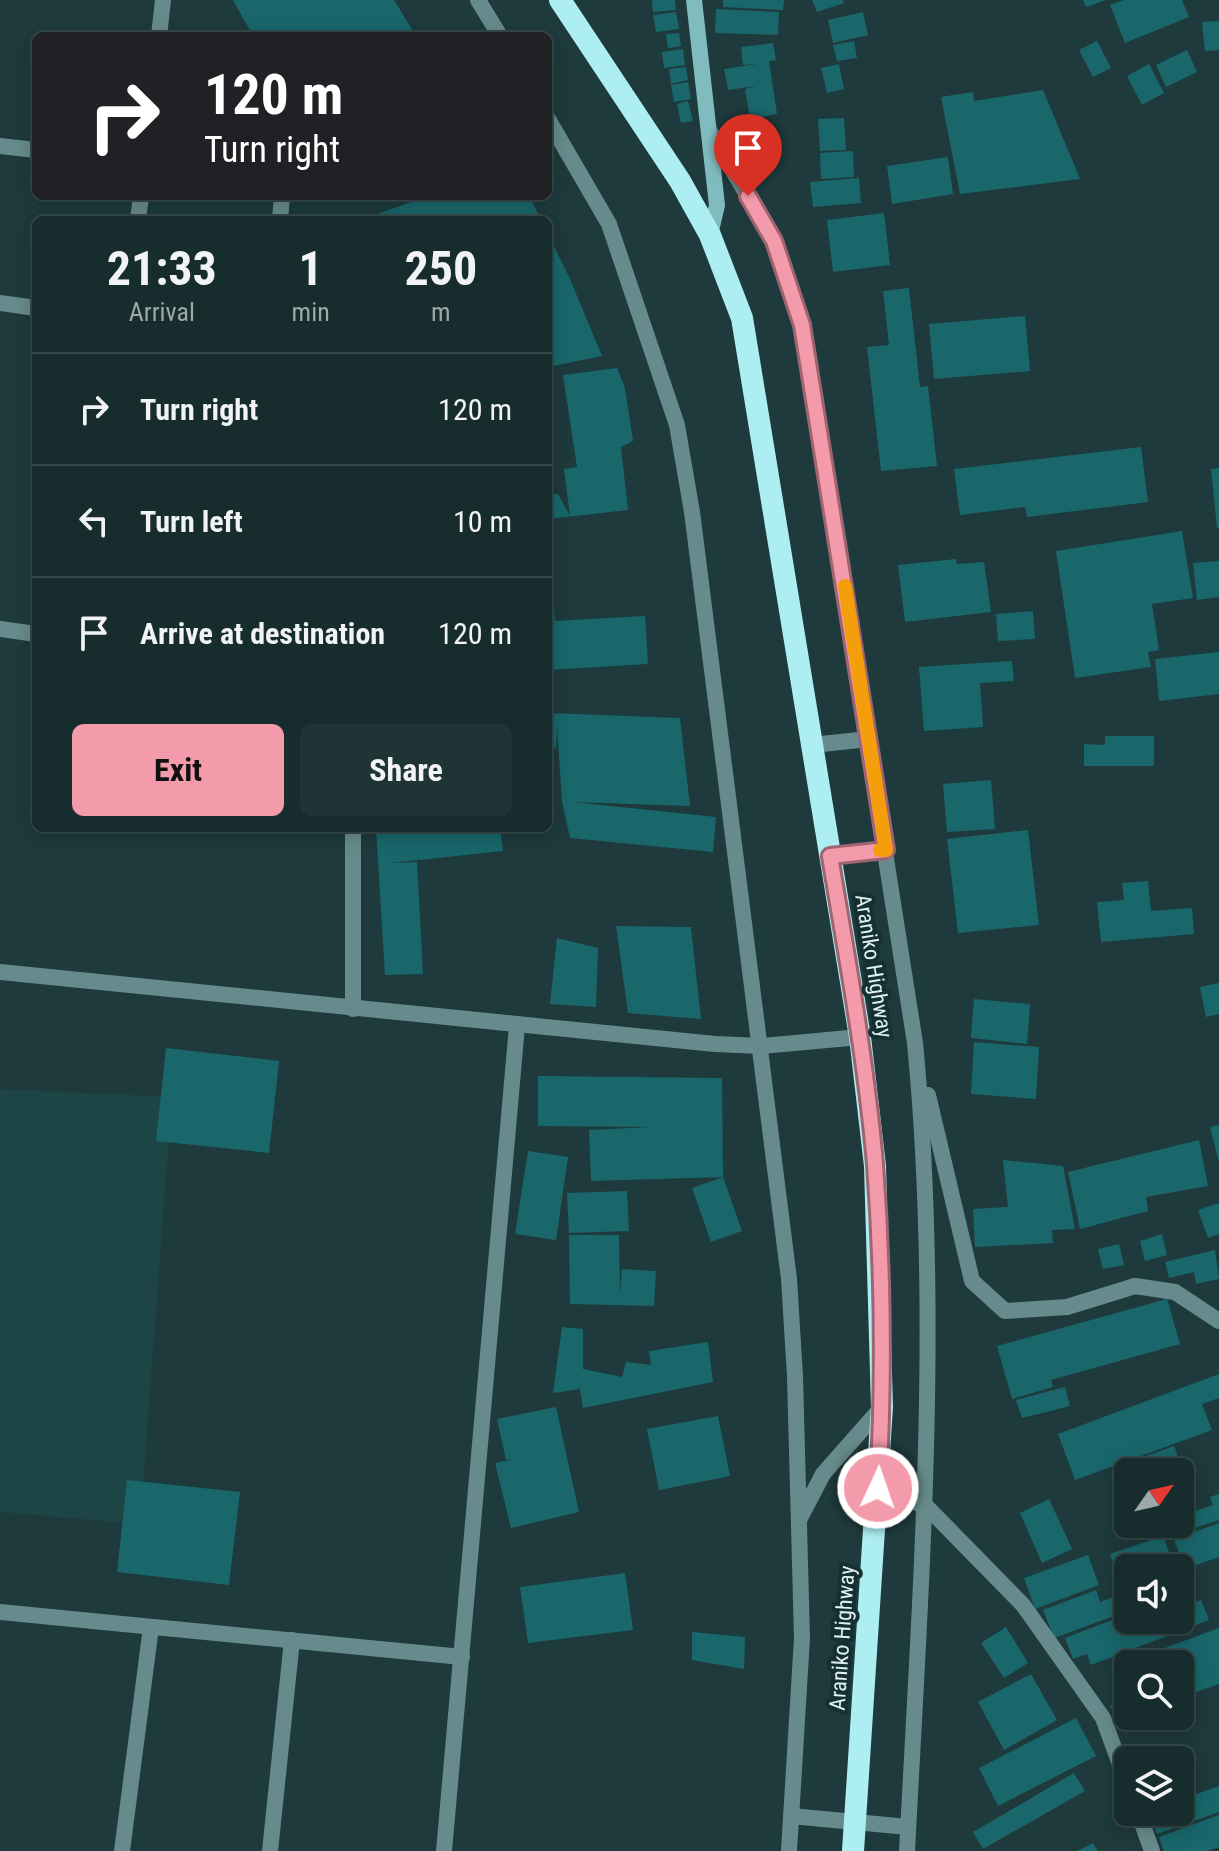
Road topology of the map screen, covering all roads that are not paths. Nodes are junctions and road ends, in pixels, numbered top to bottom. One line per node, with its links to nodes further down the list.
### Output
1 (163, 0): 5 (street)
2 (478, 0): 6 (street)
3 (560, 0): 11 (highway, Araniko Highway)
4 (694, 0): 8 (main road)
5 (159, 32)
6 (498, 32)
7 (552, 126): 26 (street)
8 (709, 130): 11 (main road); 16 (street)
9 (0, 146): 10 (street)
10 (32, 150)
11 (710, 235): 17 (highway, Araniko Highway)
12 (0, 303): 13 (street)
13 (32, 307)
14 (0, 629): 15 (street)
15 (32, 633)
16 (869, 739): 17 (street); 19 (street)
17 (812, 745): 20 (highway, Araniko Highway)
18 (353, 832): 22 (street)
19 (886, 850): 20 (street); 25 (street)
20 (830, 856): 24 (highway, Araniko Highway)
21 (0, 972): 22 (street)
22 (353, 1009): 23 (street)
23 (517, 1026): 26 (street); 35 (street)
24 (860, 1037): 26 (street); 28 (highway, Araniko Highway)
25 (915, 1043): 27 (street); 30 (street)
26 (761, 1046): 31 (street)
27 (1219, 1321)
28 (882, 1407): 29 (highway, Araniko Highway); 31 (street)
29 (878, 1488): 30 (street); 38 (highway, Araniko Highway)
30 (927, 1507): 36 (street); 40 (street)
31 (799, 1520): 37 (street)
32 (0, 1612): 33 (street)
33 (151, 1627): 34 (street); 41 (street)
34 (292, 1640): 35 (street); 42 (street)
35 (462, 1657): 43 (street)
36 (1114, 1748)
37 (791, 1816): 38 (street); 44 (street)
38 (855, 1821): 40 (street); 45 (highway, Araniko Highway)
39 (1143, 1826): 47 (street)
40 (908, 1827): 46 (street)
41 (122, 1851)
42 (270, 1851)
43 (444, 1851)
44 (789, 1851)
45 (853, 1851)
46 (907, 1851)
47 (1152, 1851)

